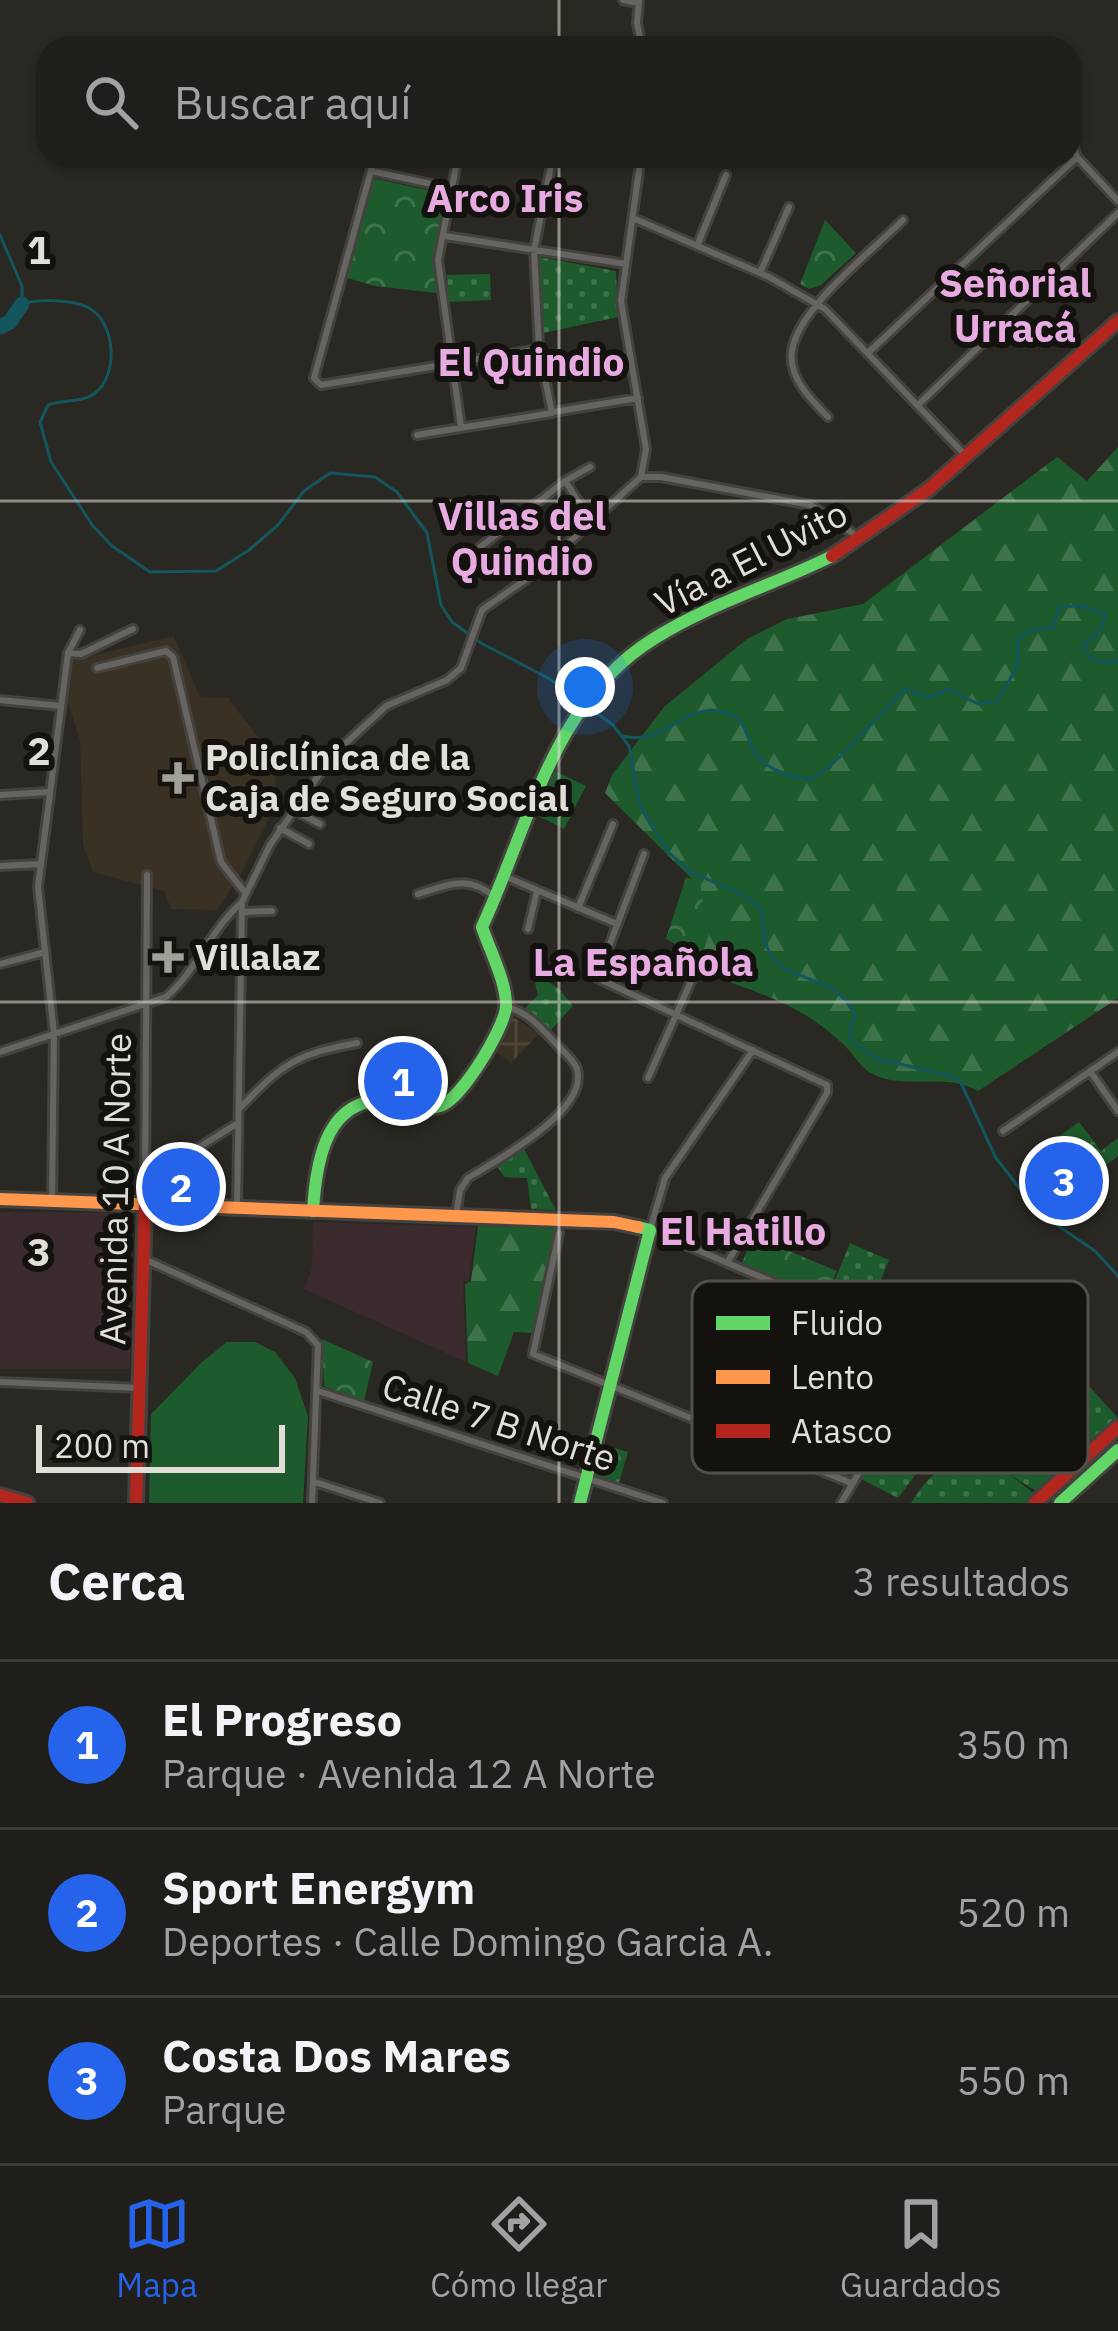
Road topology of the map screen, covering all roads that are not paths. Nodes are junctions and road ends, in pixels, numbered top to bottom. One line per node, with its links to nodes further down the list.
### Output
1 (623, 0): 2 (street)
2 (639, 2): 3 (street)
3 (641, 36)
4 (1082, 162): 13 (street)
5 (371, 168): 10 (street)
6 (455, 168): 12 (street)
7 (551, 168): 20 (street)
8 (639, 168): 16 (street)
9 (1065, 168): 26 (street)
10 (370, 171): 12 (street); 27 (street)
11 (726, 175): 19 (street)
12 (450, 188): 18 (street)
13 (1118, 201)
14 (789, 207): 22 (street)
15 (1118, 212): 29 (street)
16 (633, 218): 19 (street); 21 (street)
17 (903, 220): 23 (street)
18 (444, 236): 20 (street); 27 (street)
19 (697, 246): 22 (street)
20 (534, 250): 21 (street); 25 (street)
21 (626, 264): 28 (street)
22 (760, 274): 23 (street)
23 (818, 304): 26 (street); 31 (street)
24 (1118, 321): 34 (main road, Vía a El Uvito)
25 (539, 349): 27 (street); 30 (street)
26 (869, 352): 29 (street)
27 (450, 364): 32 (street)
28 (638, 398): 30 (street); 36 (street)
29 (918, 405): 34 (street)
30 (552, 413): 32 (street)
31 (828, 417)
32 (461, 427): 33 (street)
33 (417, 436)
34 (966, 456): 39 (main road, Vía a El Uvito)
35 (590, 467): 37 (street)
36 (641, 477): 38 (street); 39 (street)
37 (565, 481): 38 (street); 40 (street)
38 (592, 525): 49 (street)
39 (861, 539): 58 (main road, Vía a El Uvito)
40 (479, 548)
41 (134, 629): 43 (street)
42 (80, 630): 43 (street)
43 (68, 653): 46 (street)
44 (97, 668): 61 (street)
45 (0, 700): 46 (street)
46 (61, 706): 47 (street)
47 (49, 792): 48 (street); 55 (street)
48 (0, 795)
49 (292, 809): 50 (street); 52 (street)
50 (320, 824)
51 (613, 824): 63 (street)
52 (280, 829): 53 (street); 61 (street)
53 (309, 844)
54 (644, 854): 66 (street)
55 (40, 864): 56 (street); 68 (street)
56 (0, 866)
57 (147, 875): 71 (street, Avenida 10 A Norte)
58 (506, 878): 59 (street); 62 (main road, Vía a El Uvito)
59 (537, 891): 63 (street); 67 (street)
60 (418, 894): 62 (street)
61 (244, 898): 65 (street); 71 (street)
62 (496, 898): 72 (main road)
63 (578, 908): 66 (street)
64 (272, 911): 65 (street)
65 (242, 912): 81 (street)
66 (617, 924): 73 (street)
67 (528, 929)
68 (45, 952): 70 (street); 74 (street)
69 (700, 961): 73 (street)
70 (0, 964)
71 (148, 1006): 74 (street); 85 (street, Avenida 10 A Norte)
72 (507, 1007): 90 (main road); 91 (street)
73 (677, 1015): 76 (street); 80 (street)
74 (54, 1033): 77 (street); 87 (street)
75 (357, 1043): 81 (street)
76 (753, 1050): 92 (street); 95 (street)
77 (0, 1052)
78 (1118, 1052): 79 (street)
79 (1090, 1071): 82 (street); 84 (street)
80 (648, 1078)
81 (238, 1110): 83 (street)
82 (1118, 1112)
83 (238, 1124): 85 (street); 89 (street)
84 (1003, 1131)
85 (145, 1180): 88 (street, Avenida 10 A Norte)
86 (0, 1199): 87 (main road)
87 (52, 1200): 88 (main road)
88 (145, 1204): 89 (main road); 94 (main road, Avenida 10 A Norte)
89 (237, 1208): 90 (main road)
90 (313, 1211): 91 (main road)
91 (455, 1217): 92 (main road)
92 (650, 1231): 95 (street); 98 (main road)
93 (559, 1233): 98 (street)
94 (144, 1258): 99 (main road, Avenida 10 A Norte); 100 (street)
95 (727, 1263): 96 (street)
96 (767, 1281)
97 (0, 1382): 99 (street)
98 (610, 1384): 101 (street); 108 (main road)
99 (141, 1388): 113 (main road, Avenida 10 A Norte)
100 (318, 1391): 108 (street, Calle 7 B Norte); 109 (street)
101 (692, 1418)
102 (1118, 1427): 104 (main road)
103 (1118, 1450): 120 (main road)
104 (1088, 1454)
105 (827, 1473): 110 (street)
106 (857, 1473): 110 (street)
107 (1068, 1473): 119 (main road)
108 (586, 1480): 116 (main road); 117 (street, Calle 7 B Norte)
109 (315, 1482): 114 (street); 115 (street)
110 (851, 1483): 118 (street)
111 (0, 1495): 112 (main road)
112 (27, 1503)
113 (136, 1503)
114 (312, 1503)
115 (380, 1503)
116 (580, 1503)
117 (663, 1503)
118 (841, 1503)
119 (1035, 1503)
120 (1060, 1503)

